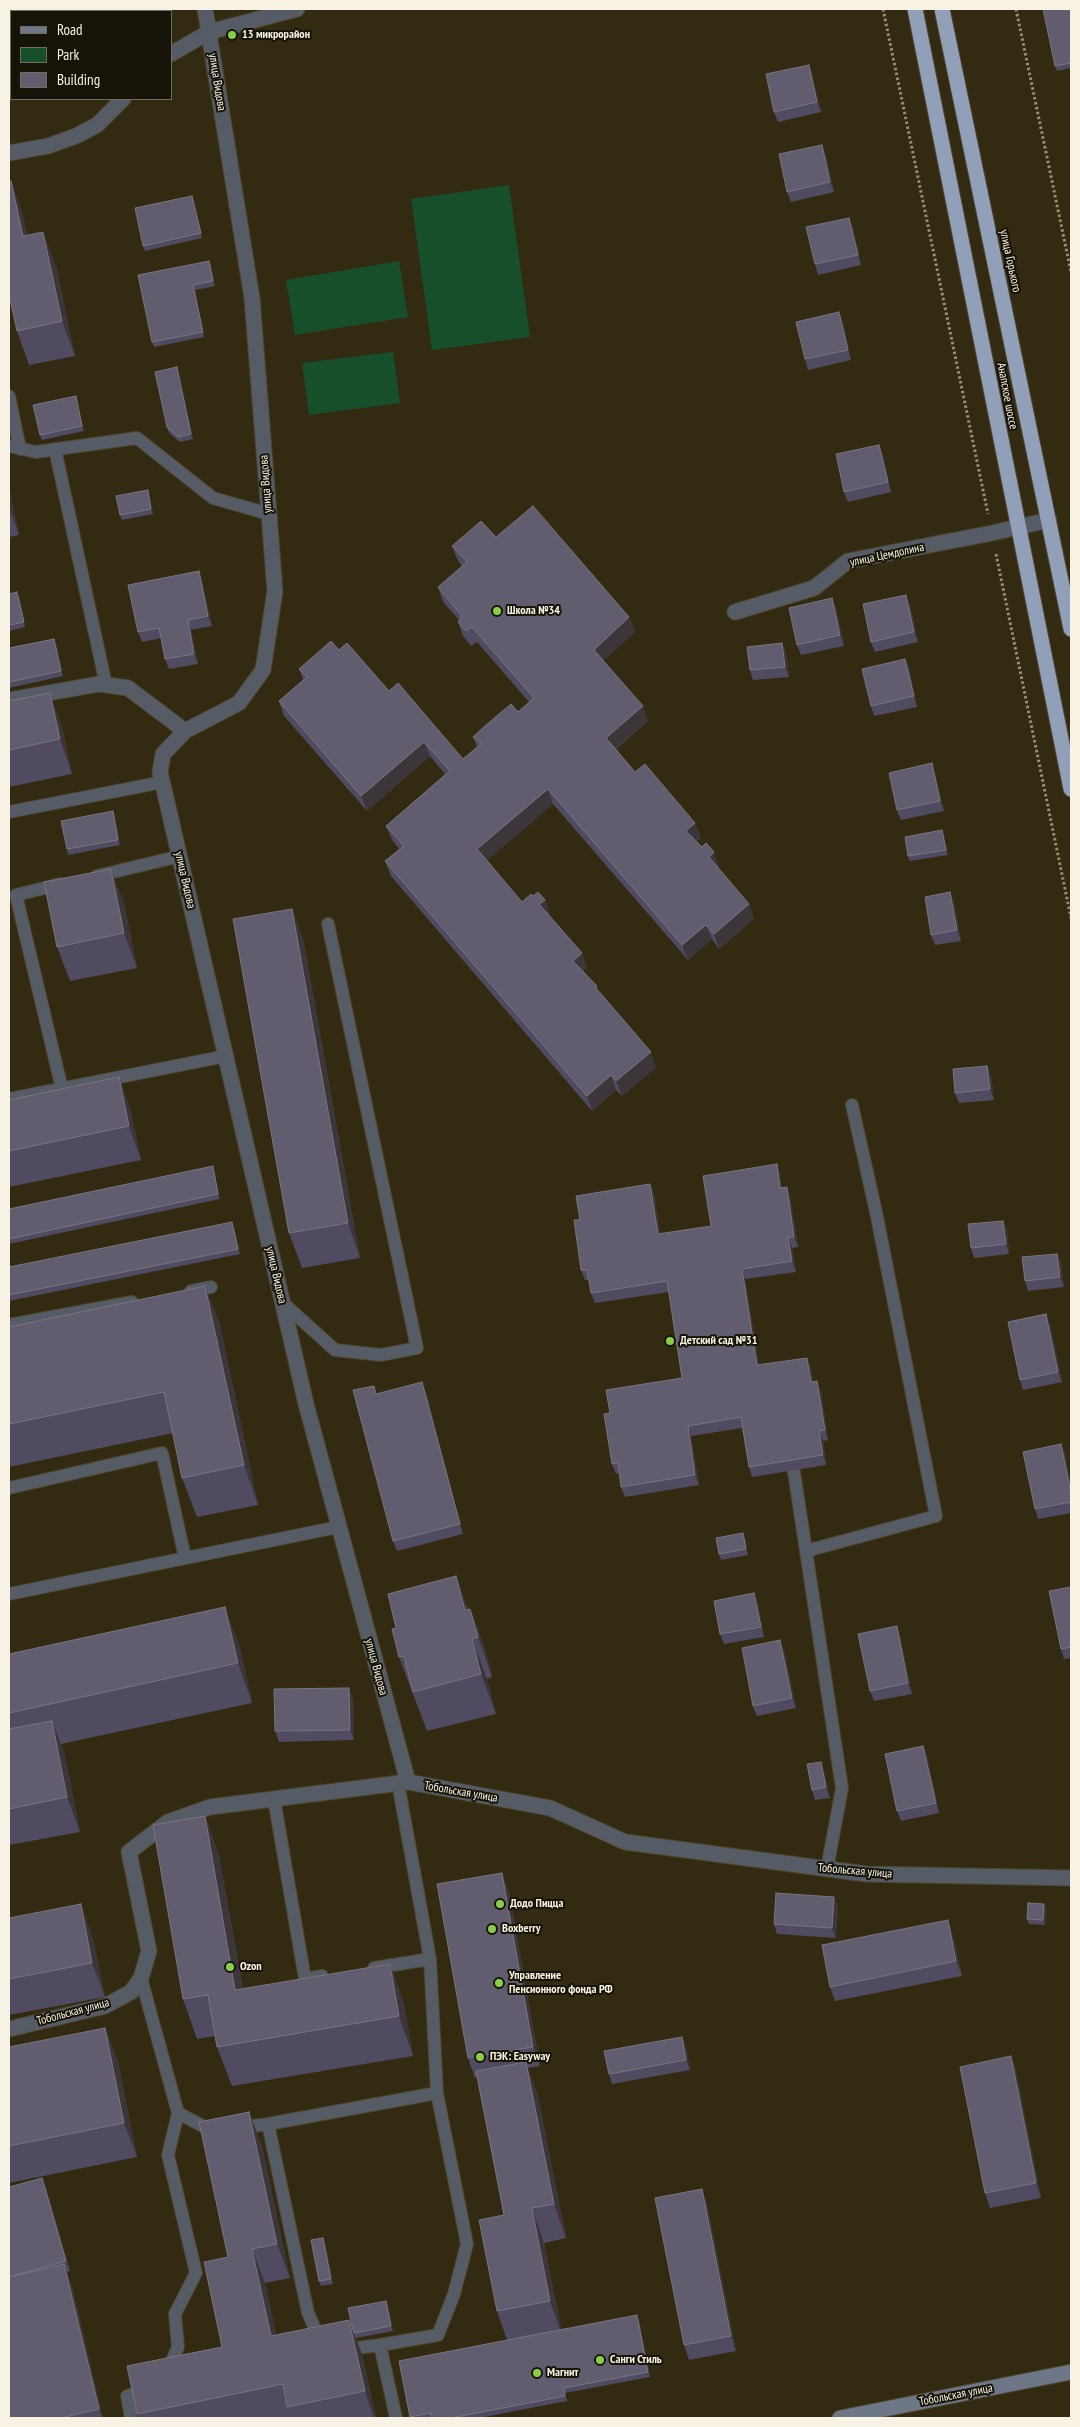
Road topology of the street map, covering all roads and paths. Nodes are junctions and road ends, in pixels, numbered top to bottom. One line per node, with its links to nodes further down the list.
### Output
1 (205, 9): 7 (street, улица Видова)
2 (298, 9): 7 (street)
3 (883, 9): 18 (path)
4 (915, 9): 17 (highway, Анапское шоссе)
5 (942, 9): 16 (highway, улица Горького)
6 (1016, 9): 11 (path)
7 (209, 32): 8 (street); 15 (street, улица Видова)
8 (172, 53)
9 (122, 100): 10 (street)
10 (9, 153)
11 (1071, 272)
12 (9, 396): 13 (lane)
13 (14, 447): 14 (lane)
14 (56, 449): 15 (lane); 21 (lane)
15 (268, 514): 23 (street, улица Видова)
16 (1049, 520): 17 (street, улица Цемдолина); 20 (highway)
17 (1018, 527): 18 (street, улица Цемдолина); 25 (highway, Анапское шоссе)
18 (992, 533): 19 (street, улица Цемдолина); 28 (path)
19 (735, 612)
20 (1071, 629)
21 (106, 685): 22 (street); 23 (street)
22 (9, 700)
23 (185, 731): 24 (street, улица Видова)
24 (163, 782): 26 (lane); 27 (street, улица Видова)
25 (1071, 789)
26 (9, 812)
27 (180, 856): 30 (street, улица Видова); 31 (lane)
28 (1071, 918)
29 (328, 924): 37 (lane)
30 (226, 1056): 31 (lane); 37 (street, улица Видова)
31 (62, 1089): 32 (lane)
32 (9, 1099)
33 (852, 1105): 42 (lane)
34 (211, 1287): 35 (lane)
35 (182, 1292)
36 (143, 1300): 38 (lane)
37 (283, 1303): 41 (street, улица Видова)
38 (9, 1325)
39 (794, 1472): 42 (lane)
40 (9, 1488): 43 (lane)
41 (338, 1527): 43 (lane); 45 (street, улица Видова)
42 (806, 1551): 47 (lane)
43 (185, 1558): 44 (lane)
44 (9, 1594)
45 (403, 1783): 46 (street, Тобольская улица); 47 (street, Тобольская улица); 49 (lane)
46 (274, 1799): 51 (lane); 52 (street, Тобольская улица)
47 (827, 1869): 48 (street, Тобольская улица)
48 (1071, 1878)
49 (430, 1959): 50 (lane); 54 (lane)
50 (363, 1970)
51 (334, 1974)
52 (141, 1978): 53 (street, Тобольская улица); 55 (lane)
53 (9, 2029)
54 (437, 2093): 56 (lane); 57 (lane)
55 (178, 2113): 56 (lane); 59 (lane)
56 (268, 2124): 57 (lane)
57 (380, 2345): 60 (lane)
58 (1071, 2372): 61 (street, Тобольская улица)
59 (131, 2418)
60 (396, 2418)
61 (840, 2418)

